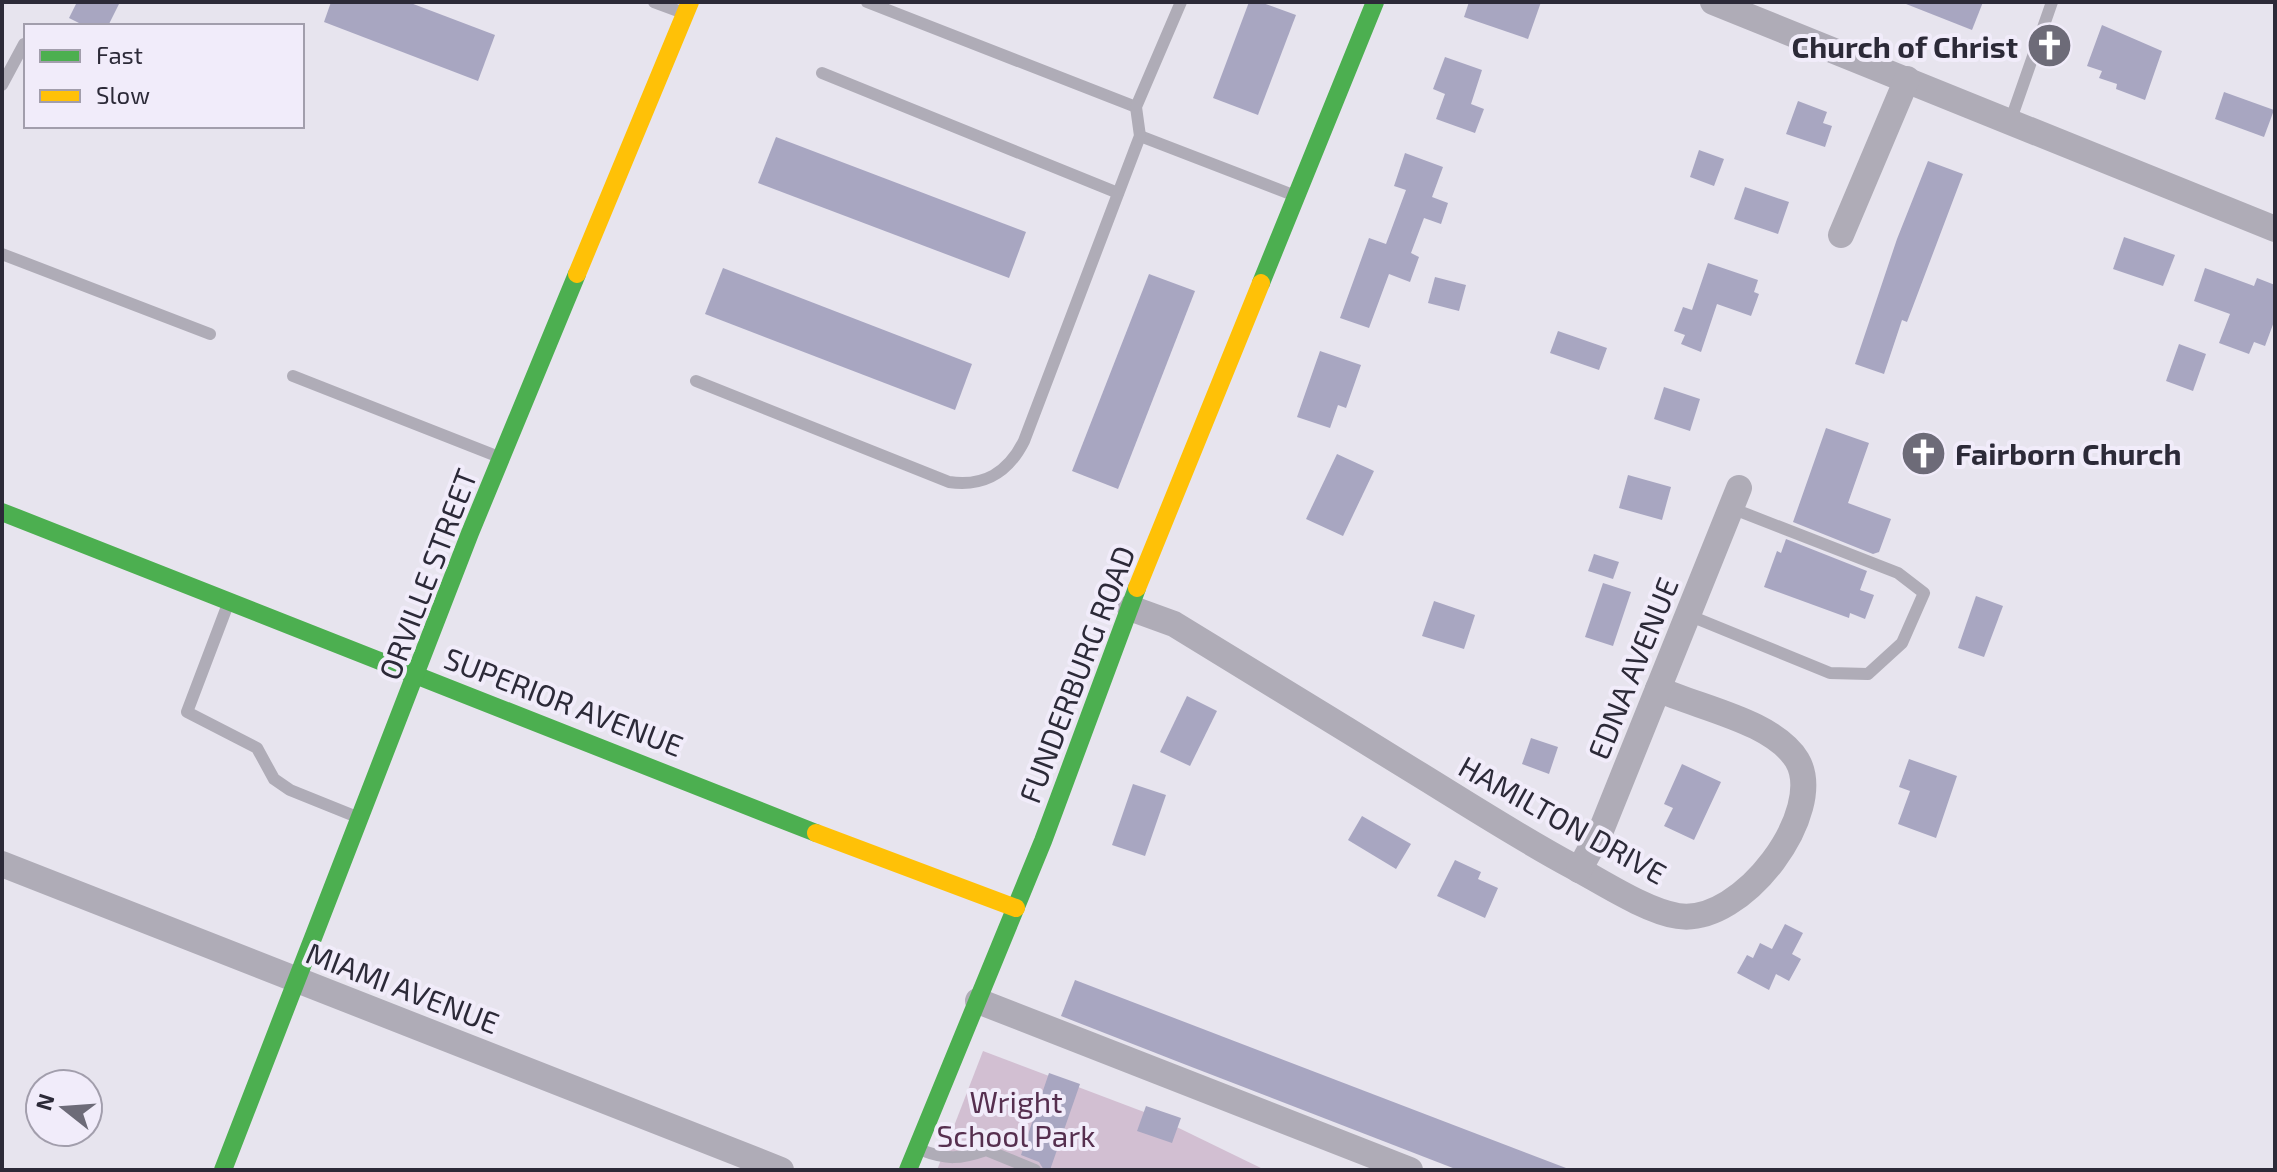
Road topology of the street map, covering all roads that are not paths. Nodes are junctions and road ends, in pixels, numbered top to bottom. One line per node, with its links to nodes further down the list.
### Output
1 (654, 2): 7 (lane)
2 (867, 2): 12 (lane)
3 (1181, 2): 12 (lane)
4 (1713, 2): 10 (street)
5 (2052, 2): 13 (lane)
6 (1369, 7): 16 (street, FUNDERBURG ROAD)
7 (688, 8): 23 (street, ORVILLE STREET)
8 (24, 44): 11 (lane)
9 (822, 73): 15 (lane)
10 (1907, 79): 13 (street); 18 (street)
11 (2, 85)
12 (1136, 107): 14 (lane)
13 (2010, 122): 17 (street)
14 (1140, 136): 15 (lane); 16 (lane)
15 (1118, 193): 22 (lane)
16 (1296, 197): 27 (street, FUNDERBURG ROAD)
17 (2275, 229)
18 (1841, 235)
19 (2, 254): 20 (lane)
20 (210, 334)
21 (293, 376): 23 (lane)
22 (696, 381)
23 (502, 458): 29 (street, ORVILLE STREET)
24 (1735, 498): 28 (street, EDNA AVENUE); 28 (lane)
25 (2, 512): 26 (street, SUPERIOR AVENUE)
26 (229, 601): 29 (street, SUPERIOR AVENUE); 31 (lane)
27 (1130, 608): 33 (street, HAMILTON DRIVE); 34 (street, FUNDERBURG ROAD)
28 (1688, 615): 30 (street, EDNA AVENUE)
29 (418, 675): 31 (street, ORVILLE STREET); 34 (street, SUPERIOR AVENUE)
30 (1658, 689): 33 (street, EDNA AVENUE); 33 (street, HAMILTON DRIVE)
31 (361, 818): 35 (street, ORVILLE STREET)
32 (2, 864): 35 (street, MIAMI AVENUE)
33 (1579, 870)
34 (1016, 908): 36 (street, FUNDERBURG ROAD)
35 (298, 980): 38 (street, ORVILLE STREET); 39 (street, MIAMI AVENUE)
36 (978, 1001): 37 (street, FUNDERBURG ROAD); 42 (street)
37 (917, 1148): 40 (street, FUNDERBURG ROAD); 41 (lane)
38 (223, 1170)
39 (781, 1170)
40 (908, 1170)
41 (1035, 1170)
42 (1410, 1170)

